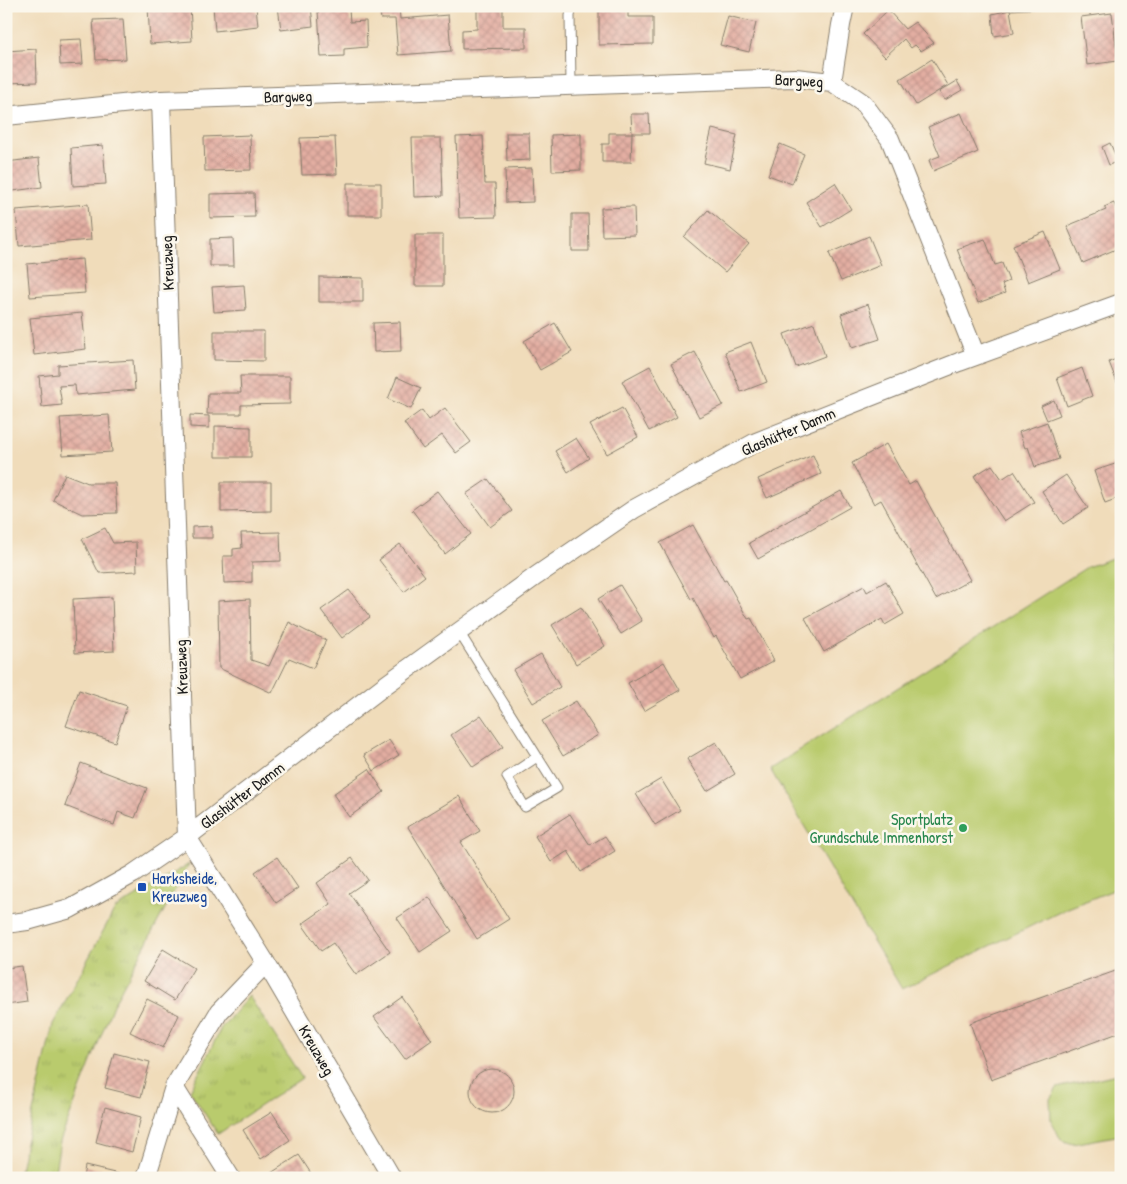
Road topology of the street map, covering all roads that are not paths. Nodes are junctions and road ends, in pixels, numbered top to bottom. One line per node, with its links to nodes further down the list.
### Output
1 (572, 6): 4 (lane)
2 (845, 6): 3 (street)
3 (832, 82): 4 (street, Bargweg); 8 (street, Bargweg)
4 (571, 85): 5 (street, Bargweg)
5 (161, 100): 6 (street, Bargweg); 11 (street, Kreuzweg)
6 (6, 116)
7 (1121, 303): 8 (street, Glashütter Damm)
8 (976, 356): 9 (street, Glashütter Damm)
9 (459, 632): 10 (lane); 11 (street, Glashütter Damm)
10 (537, 757): 10 (lane)
11 (186, 837): 12 (street, Glashütter Damm); 13 (street, Kreuzweg)
12 (6, 924)
13 (266, 963): 14 (street); 17 (street, Kreuzweg)
14 (174, 1087): 15 (street); 16 (street)
15 (146, 1178)
16 (231, 1178)
17 (392, 1178)

